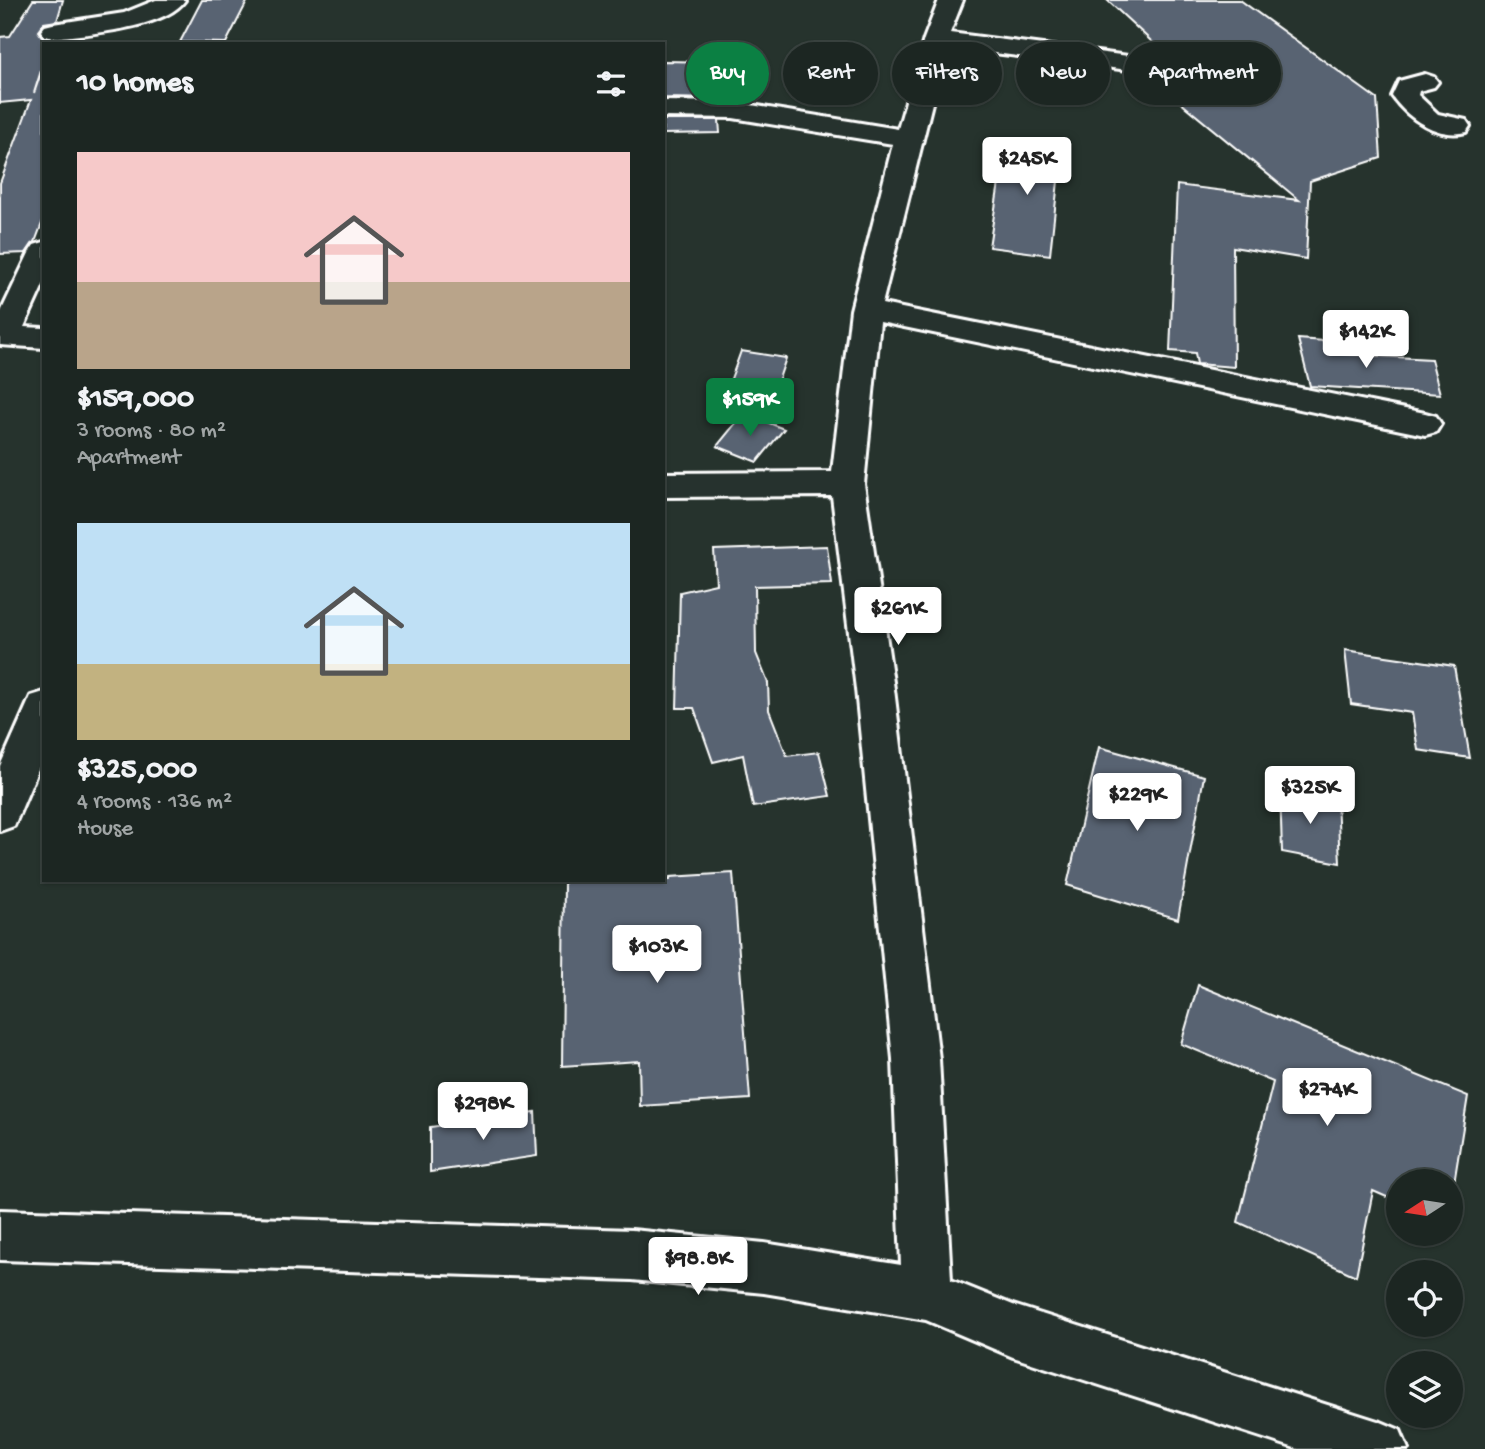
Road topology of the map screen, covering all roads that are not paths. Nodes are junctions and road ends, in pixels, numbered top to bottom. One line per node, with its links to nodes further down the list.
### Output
1 (173, 0): 3 (street)
2 (951, 0): 4 (street)
3 (53, 31)
4 (936, 39): 5 (street); 9 (street)
5 (1124, 62)
6 (1425, 82): 8 (street)
7 (665, 109): 9 (street)
8 (1457, 126)
9 (908, 139): 11 (street)
10 (42, 255): 12 (street)
11 (866, 310): 14 (street); 15 (street)
12 (2, 335): 13 (street)
13 (42, 338)
14 (1425, 424)
15 (847, 484): 16 (street); 20 (street)
16 (665, 485)
17 (42, 712): 18 (street)
18 (0, 814)
19 (0, 1235): 20 (street)
20 (927, 1295): 21 (street)
21 (1309, 1437): 22 (street)
22 (1381, 1449)

